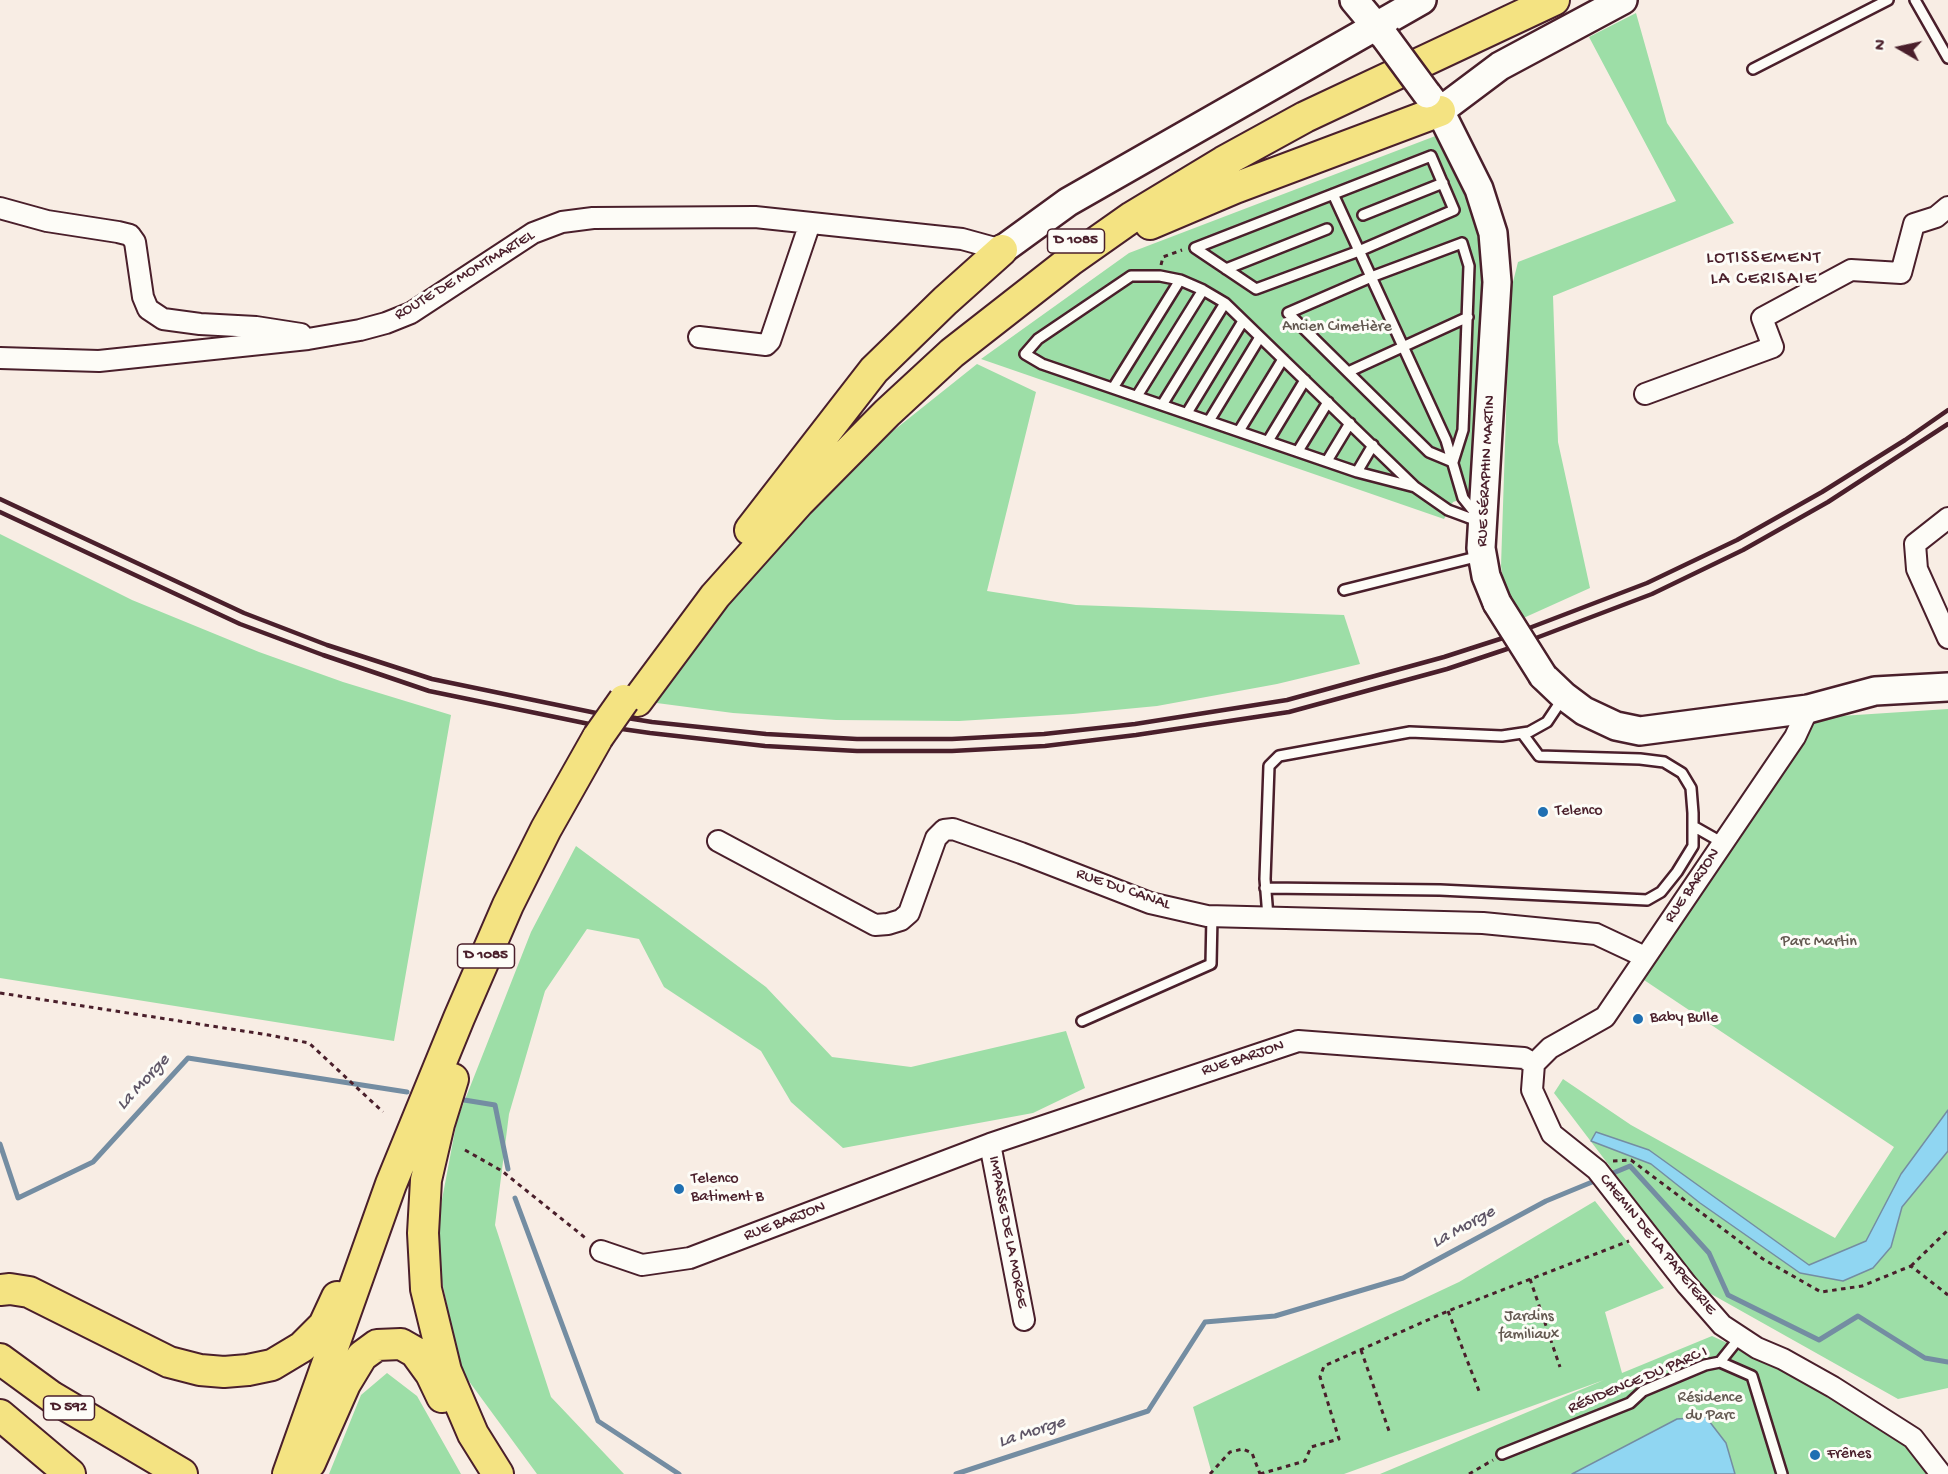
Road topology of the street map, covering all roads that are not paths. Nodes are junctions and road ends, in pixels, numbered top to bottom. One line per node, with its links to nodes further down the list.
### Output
1 (1354, 0): 8 (street, RUE SÉRAPHIN MARTIN)
2 (1422, 0): 8 (street)
3 (1524, 0): 56 (main road, D 1085)
4 (1554, 0): 32 (main road, D 1085)
5 (1623, 0): 11 (street)
6 (1888, 0): 10 (lane)
7 (1914, 0): 9 (lane)
8 (1381, 31): 11 (street, RUE SÉRAPHIN MARTIN, bridge); 19 (street)
9 (1948, 58)
10 (1753, 69)
11 (1433, 102): 32 (main road); 54 (street, RUE SÉRAPHIN MARTIN)
12 (1443, 183): 13 (lane); 16 (lane); 20 (lane)
13 (1333, 195): 20 (lane); 21 (lane)
14 (1948, 207): 38 (street)
15 (0, 208): 30 (street)
16 (1363, 215)
17 (810, 223): 19 (street, ROUTE DE MONTMARTEL); 28 (street); 30 (street, ROUTE DE MONTMARTEL)
18 (1327, 229): 21 (lane)
19 (1002, 250): 56 (main road)
20 (1359, 251): 21 (lane); 22 (lane)
21 (1226, 269)
22 (1371, 277): 26 (lane); 31 (lane); 35 (lane)
23 (1179, 280): 24 (lane); 37 (lane); 37 (lane)
24 (1203, 290): 25 (lane); 39 (lane)
25 (1225, 303): 27 (lane); 41 (lane)
26 (1467, 317): 31 (lane); 50 (lane)
27 (1243, 321): 29 (lane); 42 (lane)
28 (699, 337)
29 (1260, 337): 34 (lane); 43 (lane)
30 (308, 339): 33 (street, ROUTE DE MONTMARTEL)
31 (1403, 346): 35 (lane); 50 (lane)
32 (952, 353): 61 (main road, D 1085)
33 (0, 358)
34 (1283, 359): 36 (lane); 45 (lane)
35 (1348, 372): 50 (lane)
36 (1305, 380): 40 (lane); 46 (lane)
37 (1113, 388): 39 (lane)
38 (1646, 394)
39 (1137, 396): 41 (lane)
40 (1328, 402): 44 (lane); 48 (lane)
41 (1162, 405): 42 (lane)
42 (1187, 413): 43 (lane)
43 (1209, 421): 45 (lane)
44 (1350, 423): 47 (lane); 49 (lane)
45 (1239, 431): 46 (lane)
46 (1268, 441): 48 (lane)
47 (1373, 446): 51 (lane); 52 (lane)
48 (1298, 451): 49 (lane)
49 (1328, 461): 51 (lane)
50 (1453, 462): 54 (lane)
51 (1357, 472): 52 (lane)
52 (1415, 487): 54 (lane)
53 (1948, 518): 58 (street)
54 (1483, 523): 55 (street, RUE SÉRAPHIN MARTIN)
55 (1483, 555): 57 (lane); 60 (street, RUE SÉRAPHIN MARTIN, bridge)
56 (705, 588): 61 (main road, D 1085)
57 (1344, 590)
58 (1948, 638)
59 (1948, 687): 62 (street, RUE SÉRAPHIN MARTIN)
60 (1564, 696): 62 (street, RUE SÉRAPHIN MARTIN); 63 (lane)
61 (631, 700): 64 (main road, D 1085, bridge)
62 (1808, 709): 67 (street, RUE BARJON)
63 (1522, 733): 65 (lane); 68 (lane)
64 (606, 738): 73 (main road, D 1085); 76 (main road, D 1085)
65 (1693, 826): 67 (lane); 68 (lane)
66 (718, 841): 69 (street, RUE DU CANAL)
67 (1723, 843): 71 (street, RUE BARJON)
68 (1265, 888): 70 (lane)
69 (1212, 916): 70 (street, RUE DU CANAL); 72 (lane)
70 (1268, 917): 71 (street, RUE DU CANAL)
71 (1645, 957): 74 (street, RUE BARJON)
72 (1082, 1021)
73 (472, 1022): 88 (main road, D 1085); 90 (main road)
74 (1534, 1064): 75 (street, RUE BARJON); 80 (street, CHEMIN DE LA PAPETERIE)
75 (990, 1144): 77 (street, RUE BARJON); 79 (street, IMPASSE DE LA MORGE)
76 (391, 1184): 78 (main road); 87 (main road, D 1085)
77 (601, 1251)
78 (3, 1292)
79 (1024, 1320)
80 (1740, 1337): 82 (lane, RÉSIDENCE DU PARC I); 92 (street, CHEMIN DE LA PAPETERIE)
81 (0, 1359): 86 (main road, D 592)
82 (1720, 1362): 84 (lane, RÉSIDENCE DU PARC I); 91 (lane, RÉSIDENCE DU PARC I)
83 (0, 1415): 85 (main road)
84 (1502, 1454)
85 (70, 1474)
86 (182, 1474)
87 (288, 1474)
88 (303, 1474): 89 (main road)
89 (482, 1474)
90 (498, 1474)
91 (1782, 1474)
92 (1941, 1474)

